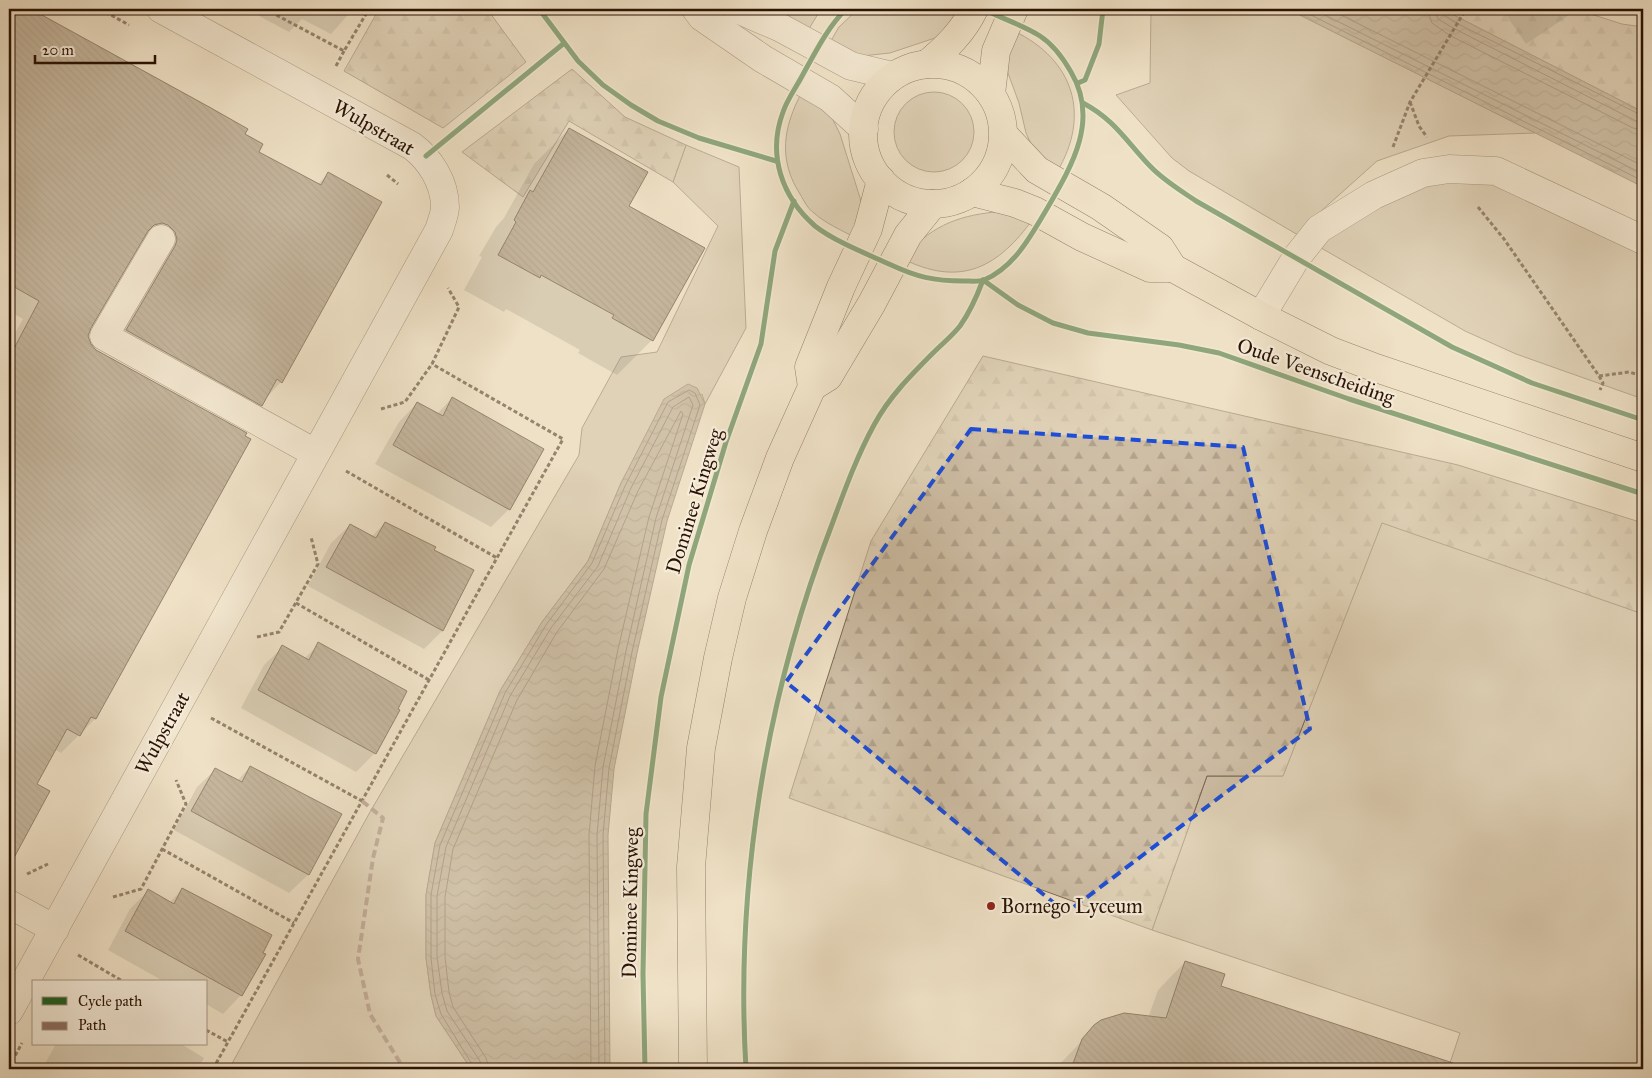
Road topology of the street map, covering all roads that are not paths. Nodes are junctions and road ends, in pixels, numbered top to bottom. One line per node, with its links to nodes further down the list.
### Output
1 (161, 9): 19 (street, Wulpstraat)
2 (696, 9): 9 (street)
3 (737, 9): 7 (street)
4 (974, 9): 6 (main road)
5 (1014, 9): 8 (main road)
6 (927, 64): 7 (main road); 8 (main road)
7 (893, 76): 9 (main road)
8 (991, 94): 10 (main road)
9 (864, 129): 11 (main road)
10 (1004, 135): 12 (main road); 16 (main road, Oude Veenscheiding)
11 (881, 180): 13 (main road); 18 (main road)
12 (972, 192): 13 (main road); 16 (main road, Oude Veenscheiding)
13 (933, 204): 18 (main road)
14 (161, 239): 19 (street)
15 (1643, 240): 17 (street)
16 (1172, 268): 17 (main road, Oude Veenscheiding)
17 (1261, 316): 20 (main road, Oude Veenscheiding)
18 (812, 387): 24 (main road)
19 (315, 454): 22 (street, Wulpstraat)
20 (1643, 458)
21 (9, 904): 22 (street)
22 (55, 929): 23 (street, Wulpstraat)
23 (9, 1011)
24 (693, 1069)

